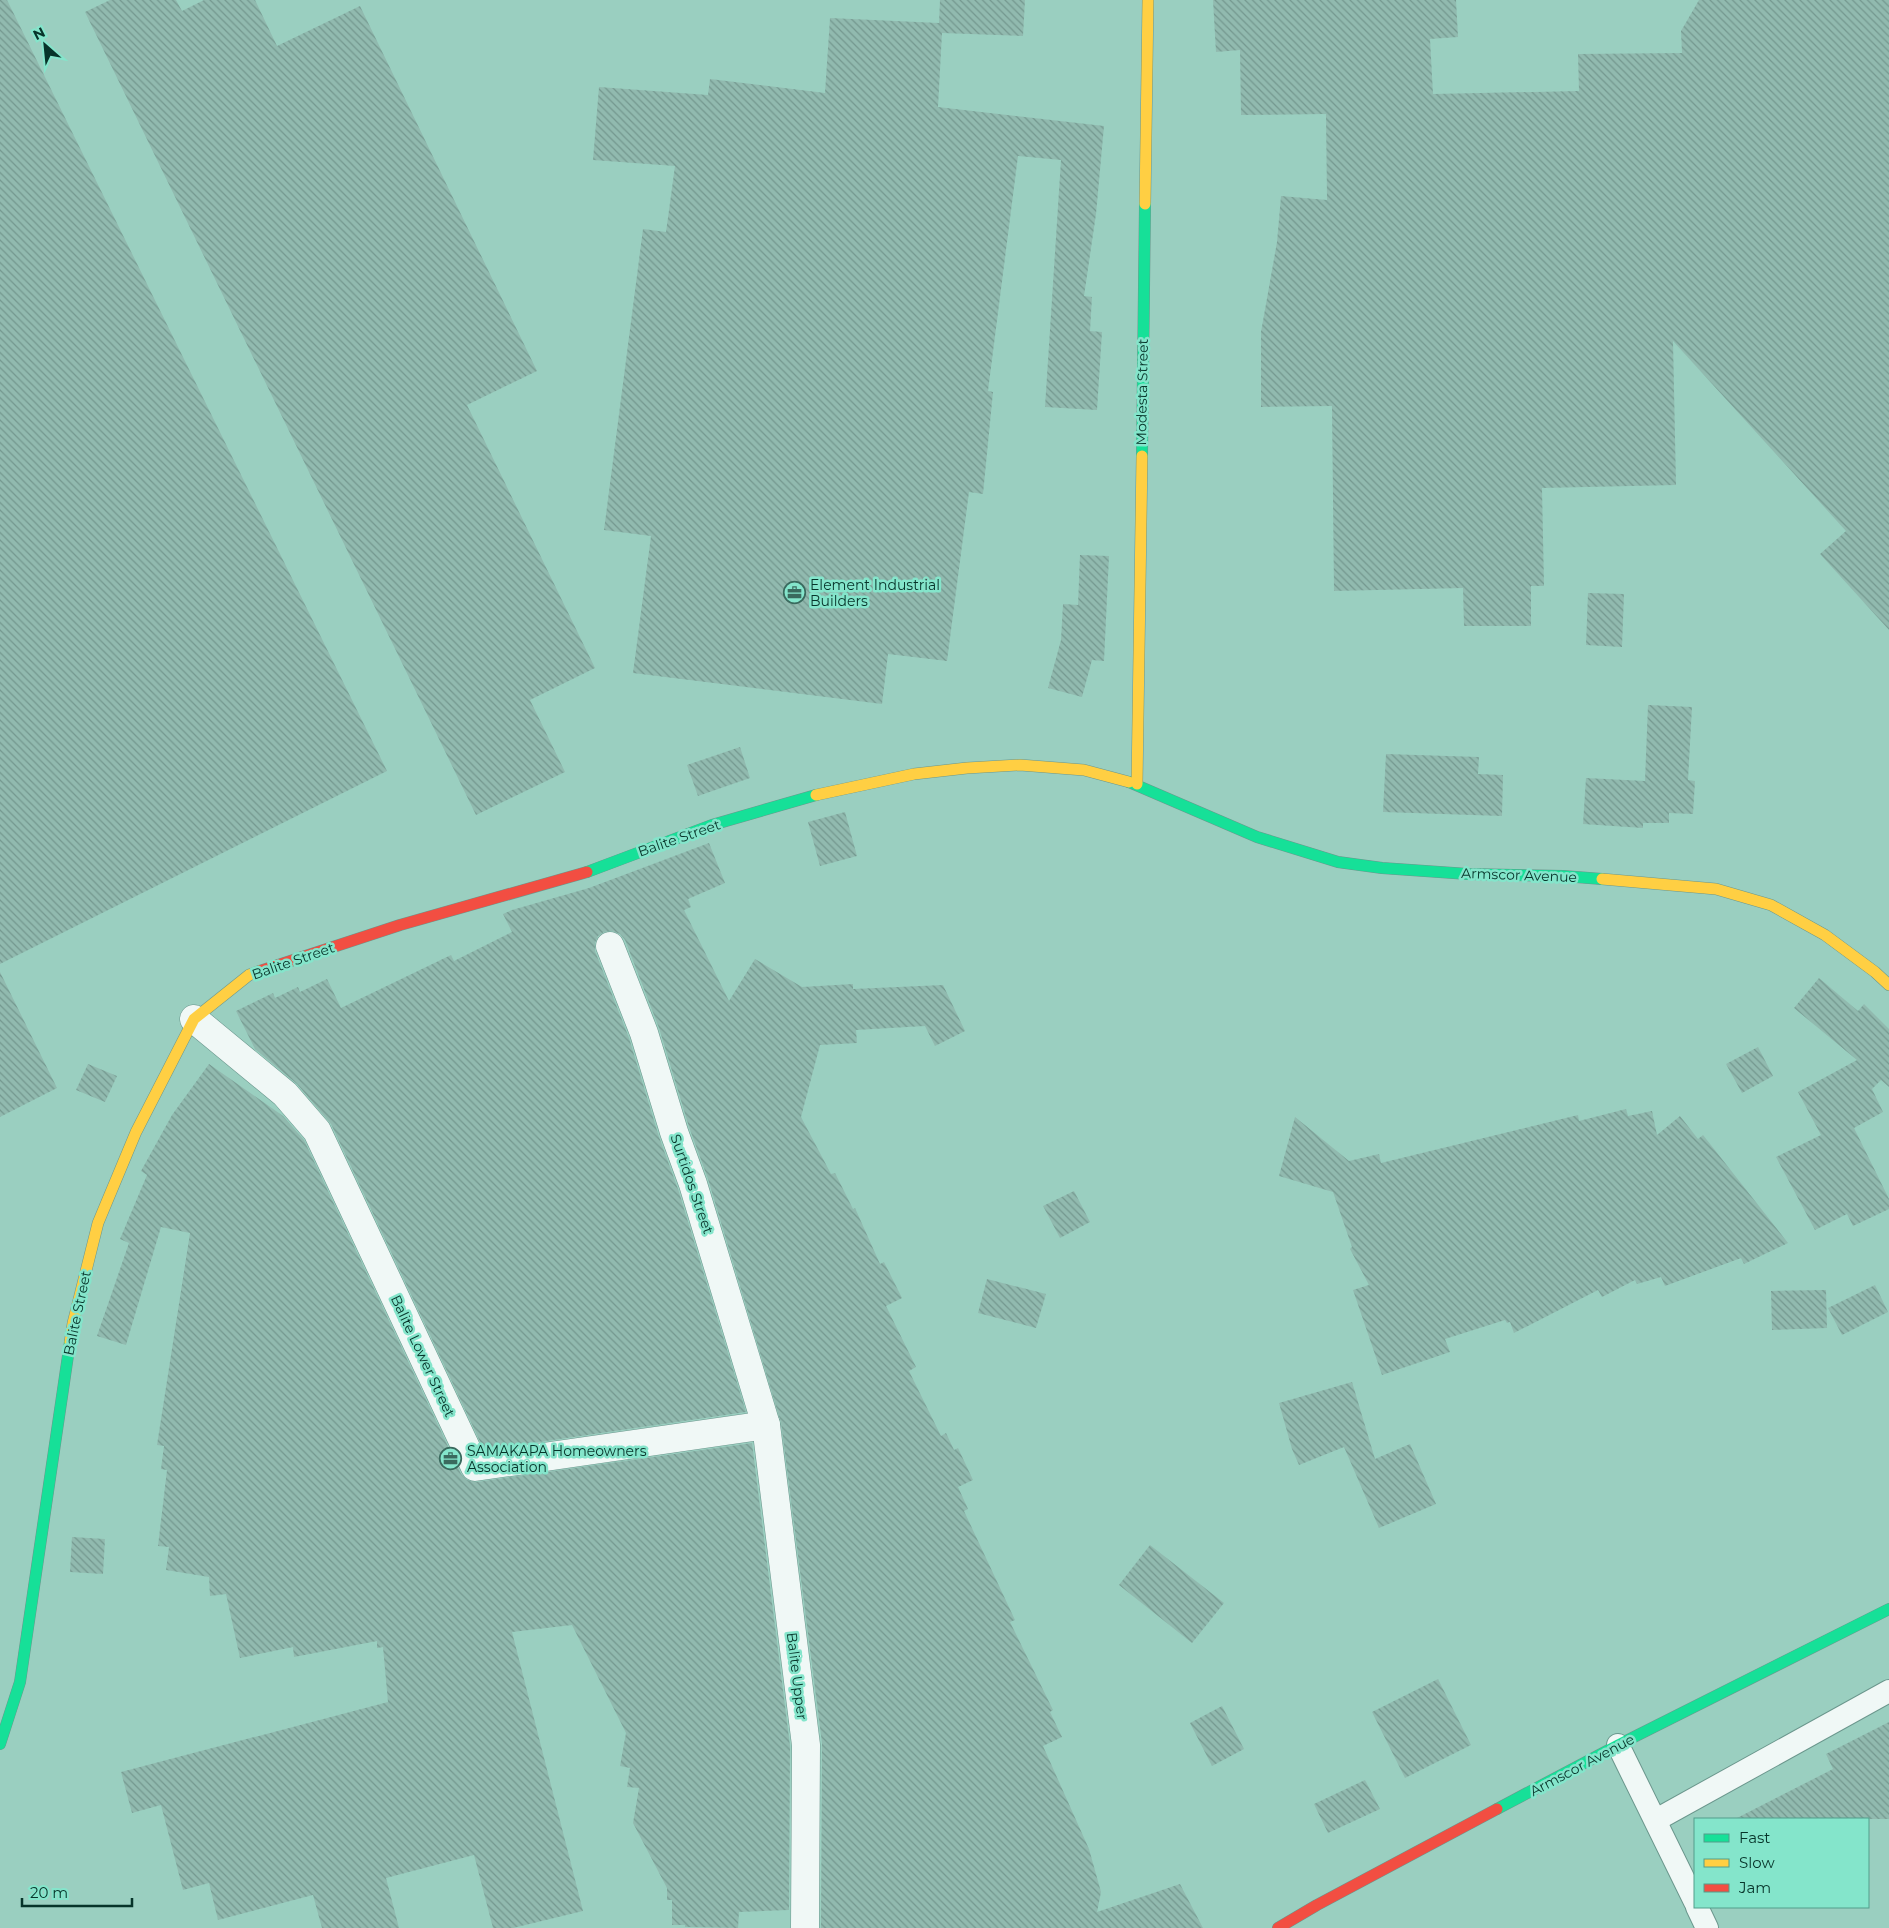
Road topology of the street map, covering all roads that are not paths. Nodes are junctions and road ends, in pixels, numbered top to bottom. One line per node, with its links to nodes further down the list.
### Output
1 (1148, 0): 2 (main road, Modesta Street)
2 (1137, 784): 4 (main road, Armscor Avenue); 5 (main road, Balite Street)
3 (610, 946): 6 (street, Surtidos Street)
4 (1889, 985)
5 (194, 1019): 6 (street, Balite Lower Street); 9 (main road, Balite Street)
6 (766, 1425): 14 (street, Balite Upper)
7 (1889, 1609): 10 (main road, Armscor Avenue)
8 (1889, 1691): 11 (lane)
9 (0, 1744)
10 (1618, 1745): 11 (lane); 15 (main road, Armscor Avenue)
11 (1656, 1820): 12 (lane)
12 (1694, 1900)
13 (1697, 1908): 16 (lane)
14 (805, 1928)
15 (1278, 1928)
16 (1707, 1928)

